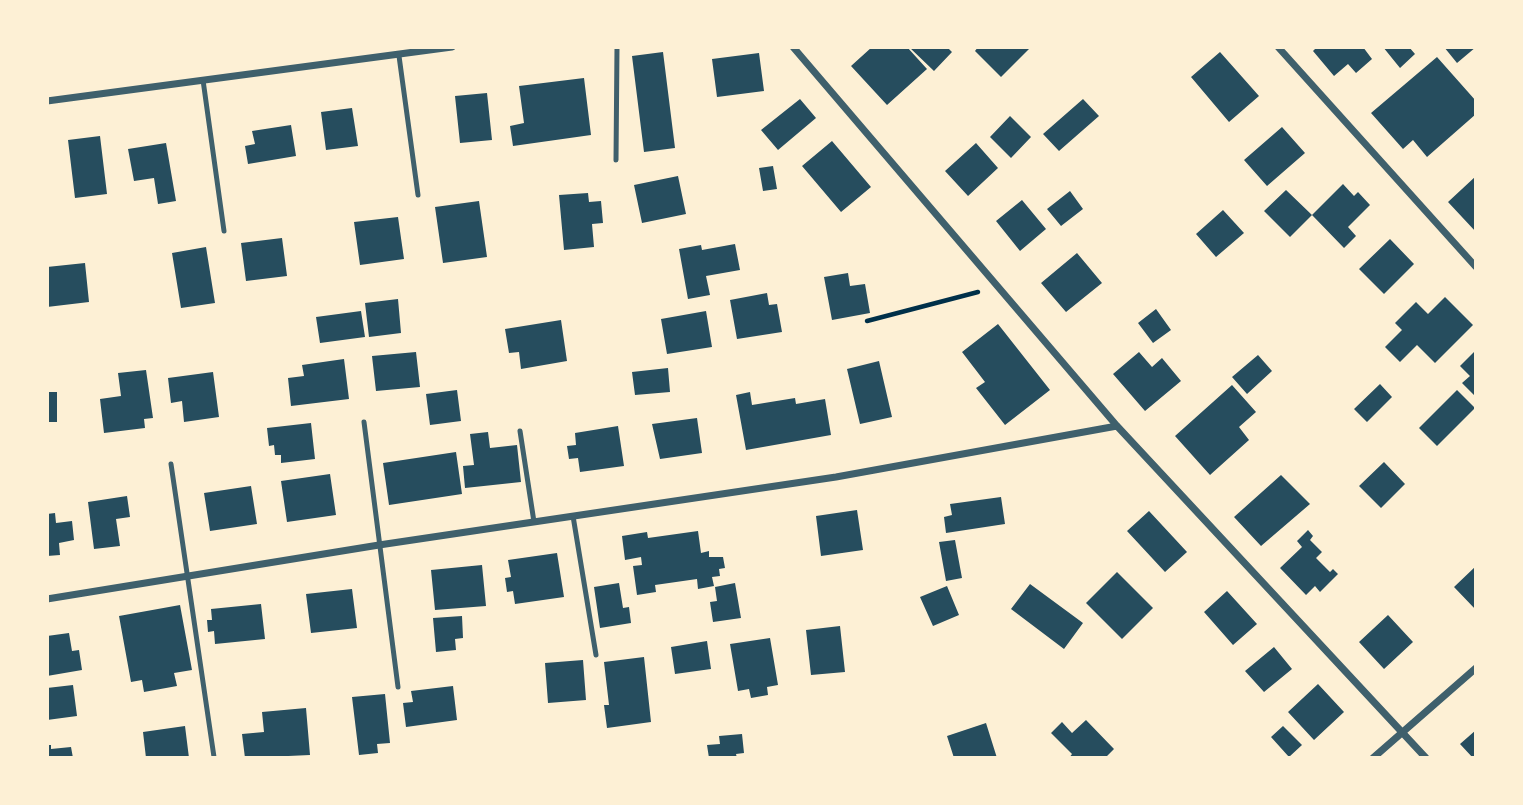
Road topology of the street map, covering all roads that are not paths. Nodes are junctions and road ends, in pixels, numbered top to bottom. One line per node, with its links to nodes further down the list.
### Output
1 (452, 47): 5 (street)
2 (617, 47): 8 (lane)
3 (793, 47): 13 (street)
4 (1278, 47): 11 (street)
5 (399, 56): 6 (street); 9 (lane)
6 (203, 80): 7 (street); 10 (lane)
7 (47, 101)
8 (616, 160)
9 (418, 195)
10 (224, 231)
11 (1476, 267)
12 (364, 422): 18 (lane)
13 (1117, 426): 16 (street); 24 (street)
14 (520, 431): 17 (lane)
15 (171, 464): 19 (lane)
16 (573, 516): 17 (street); 21 (lane)
17 (534, 522): 18 (street)
18 (379, 545): 19 (street); 23 (lane)
19 (188, 576): 20 (street); 25 (lane)
20 (47, 599)
21 (596, 655)
22 (1476, 668): 24 (street)
23 (398, 687)
24 (1403, 732): 26 (street); 27 (street)
25 (214, 757)
26 (1373, 758)
27 (1426, 758)

